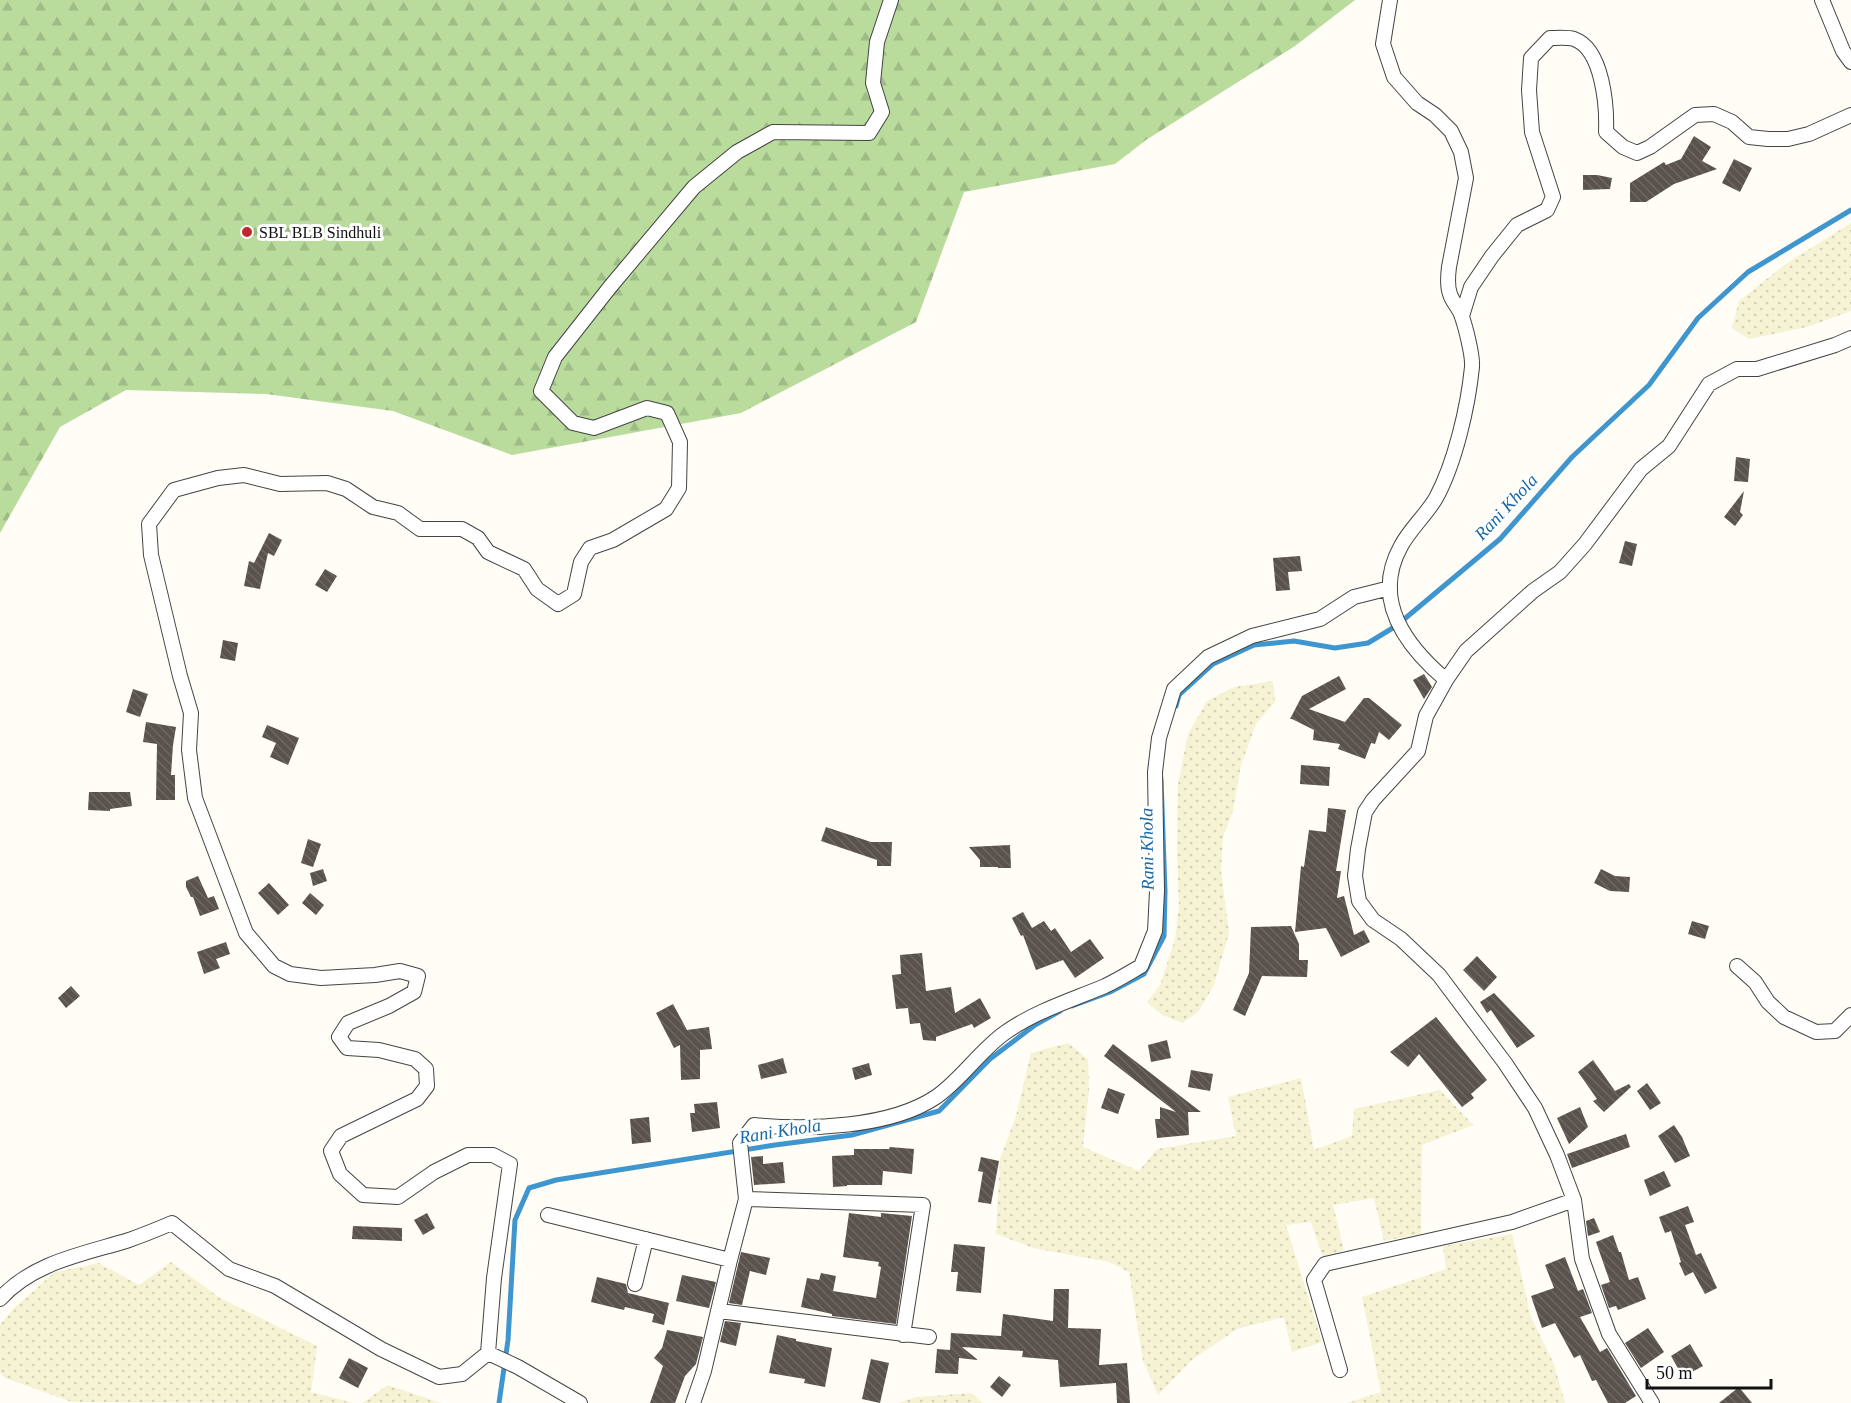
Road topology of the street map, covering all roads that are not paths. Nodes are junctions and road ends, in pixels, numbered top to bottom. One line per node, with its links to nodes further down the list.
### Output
1 (891, 0): 22 (street)
2 (1390, 0): 6 (street)
3 (1822, 0): 4 (street)
4 (1851, 62)
5 (1851, 115): 6 (street)
6 (1462, 316): 8 (street)
7 (1851, 339): 9 (street)
8 (1390, 588): 9 (street); 12 (street)
9 (1446, 680): 13 (street)
10 (1737, 966): 11 (street)
11 (1851, 1015)
12 (746, 1199): 16 (street); 20 (street)
13 (1574, 1200): 23 (street); 26 (street)
14 (548, 1215): 15 (street)
15 (646, 1239): 16 (street); 17 (street)
16 (730, 1260): 19 (street)
17 (635, 1284)
18 (0, 1299): 22 (street)
19 (719, 1311): 20 (street); 25 (street)
20 (903, 1335): 21 (street)
21 (929, 1337)
22 (494, 1356): 24 (street)
23 (1340, 1370)
24 (580, 1403)
25 (693, 1403)
26 (1652, 1403)

